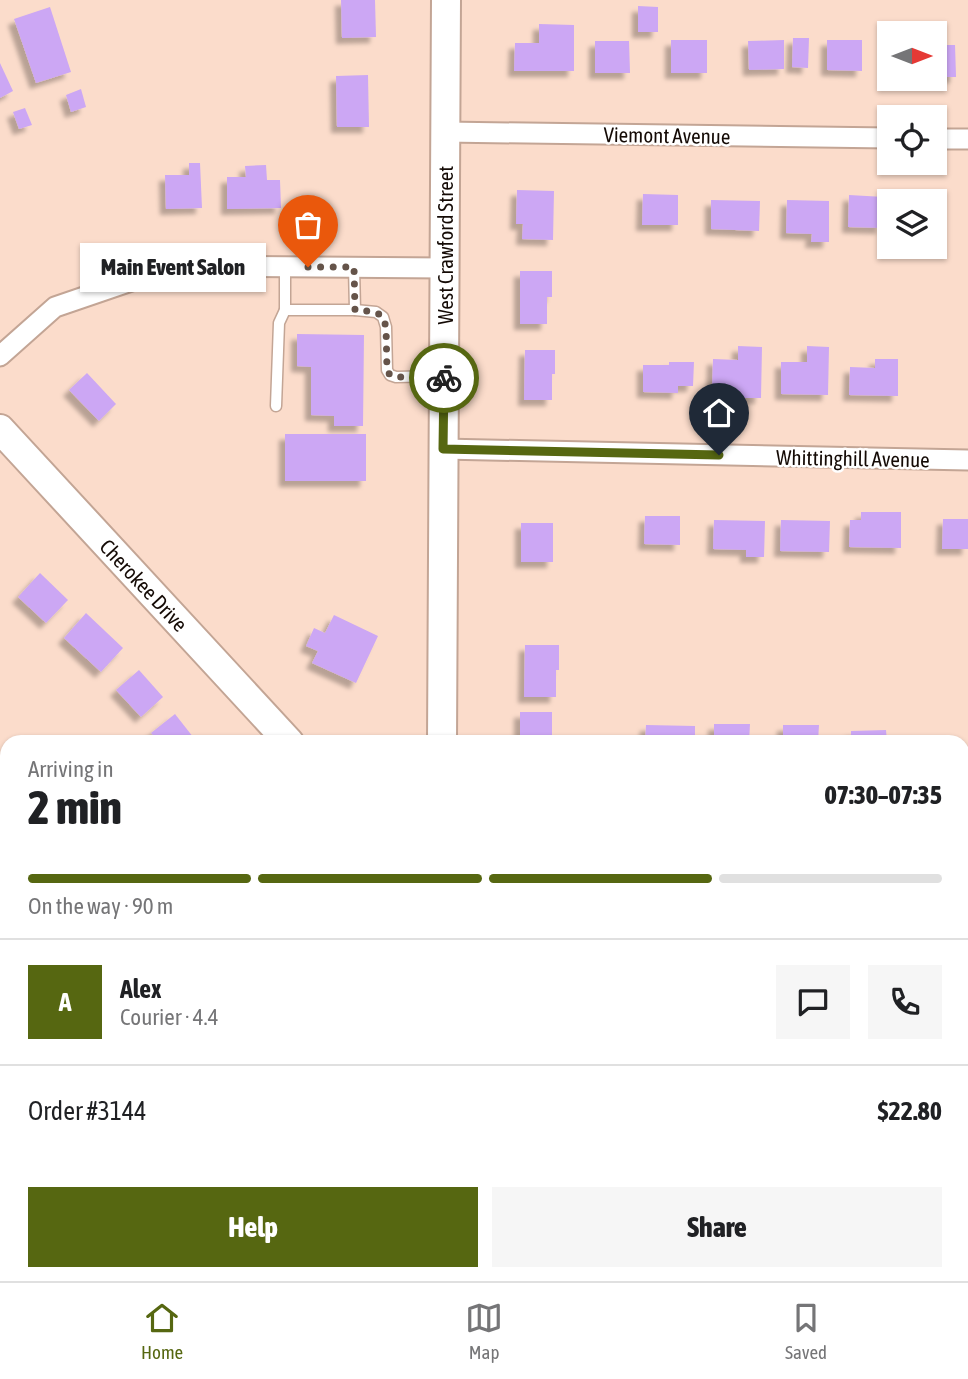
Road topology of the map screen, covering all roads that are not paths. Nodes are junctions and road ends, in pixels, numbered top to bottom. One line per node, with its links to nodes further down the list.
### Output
1 (446, 0): 2 (main road, West Crawford Street)
2 (445, 132): 3 (street, Viemont Avenue); 8 (main road, West Crawford Street)
3 (877, 138)
4 (947, 139): 5 (street)
5 (968, 139)
6 (285, 267): 7 (street); 9 (lane); 11 (street)
7 (354, 267): 8 (street); 10 (lane)
8 (444, 268): 12 (main road, West Crawford Street)
9 (285, 310): 10 (lane); 13 (lane)
10 (355, 310): 12 (lane)
11 (0, 356)
12 (444, 376): 15 (main road, West Crawford Street)
13 (276, 406)
14 (0, 429): 17 (main road, Cherokee Drive)
15 (443, 449): 16 (street, Whittinghill Avenue); 18 (main road, West Crawford Street)
16 (968, 460)
17 (283, 735)
18 (442, 735)

